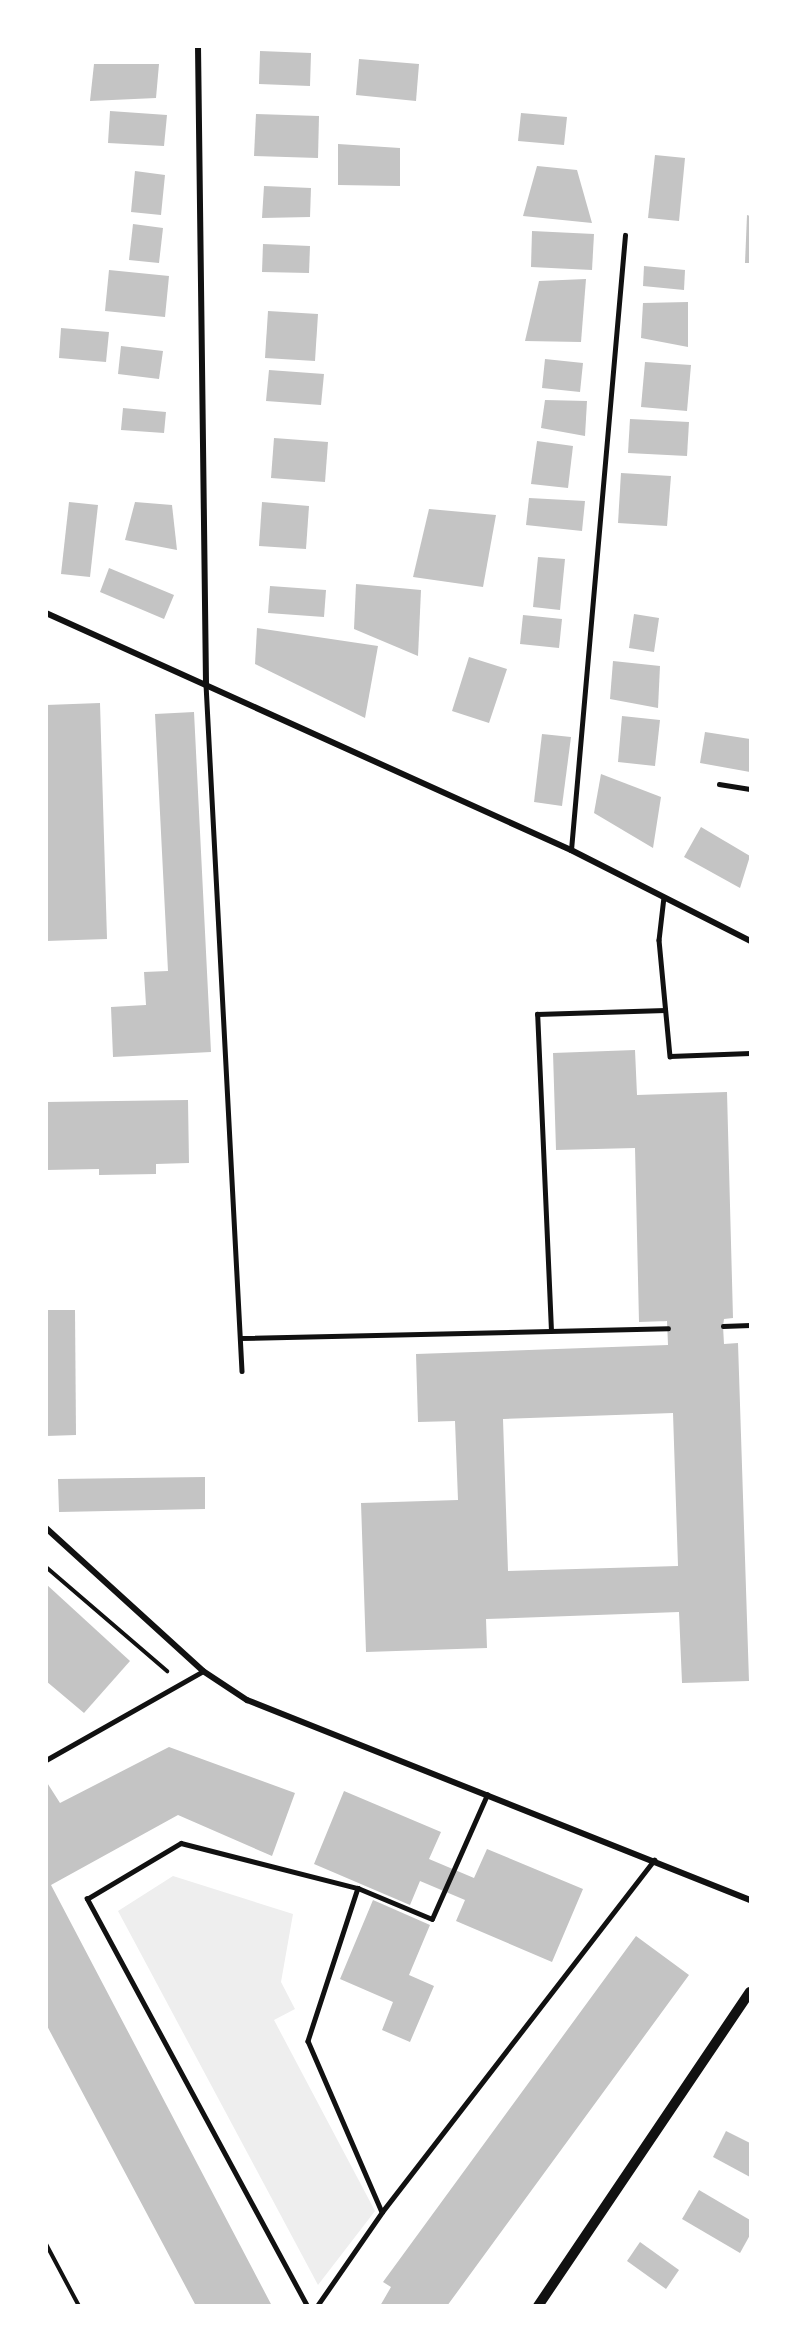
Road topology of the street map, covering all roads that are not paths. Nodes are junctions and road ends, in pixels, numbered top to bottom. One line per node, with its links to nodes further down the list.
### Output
1 (198, 46): 4 (street)
2 (625, 235): 7 (lane)
3 (46, 613): 4 (street)
4 (206, 684): 7 (street); 16 (lane)
5 (719, 784): 6 (lane)
6 (750, 789)
7 (571, 850): 8 (street)
8 (663, 897): 9 (street); 10 (lane)
9 (750, 941)
10 (665, 1010): 11 (lane); 15 (lane)
11 (750, 1053)
12 (750, 1325): 13 (lane)
13 (723, 1326)
14 (668, 1328): 15 (lane)
15 (551, 1331): 16 (lane)
16 (240, 1338): 17 (lane)
17 (242, 1371)
18 (46, 1528): 19 (street)
19 (203, 1671): 20 (lane); 21 (street)
20 (46, 1760)
21 (488, 1794): 22 (street); 23 (lane)
22 (654, 1860): 24 (street); 26 (lane)
23 (358, 1888): 26 (lane); 27 (lane)
24 (750, 1900)
25 (750, 1992): 29 (street)
26 (382, 2212): 28 (lane)
27 (307, 2306)
28 (318, 2306)
29 (538, 2306)

